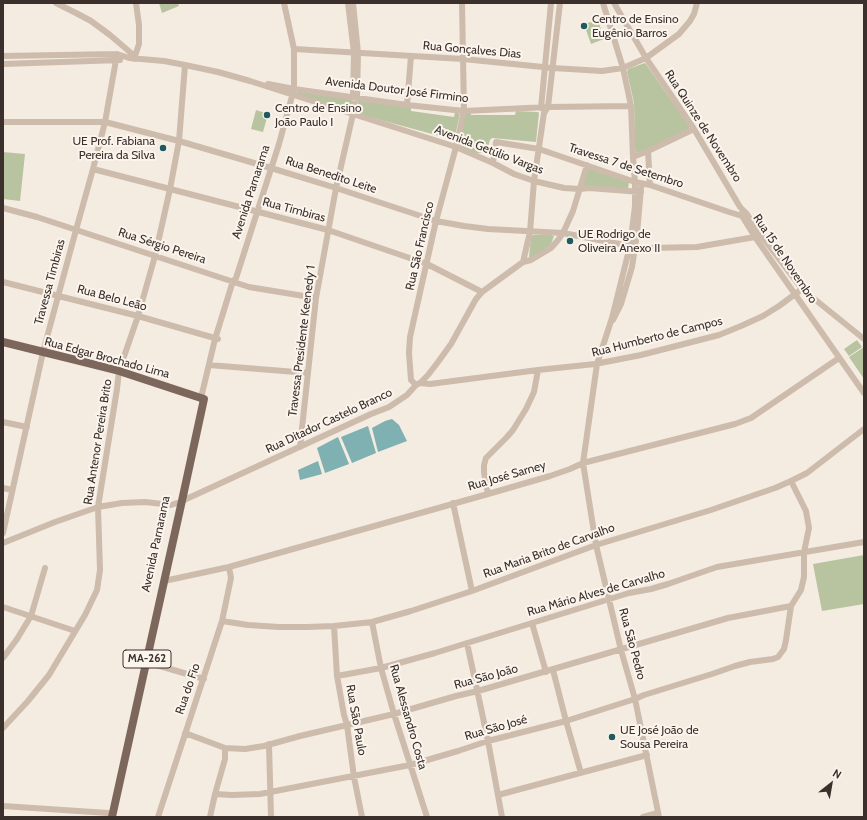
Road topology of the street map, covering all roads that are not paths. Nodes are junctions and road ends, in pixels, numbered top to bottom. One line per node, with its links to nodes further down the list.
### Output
1 (56, 3): 18 (street)
2 (136, 3): 18 (street)
3 (284, 3): 12 (street, Avenida Parnarama)
4 (348, 3): 13 (street)
5 (352, 3): 13 (street)
6 (462, 3): 20 (street, Rua São Francisco)
7 (551, 3): 24 (street)
8 (560, 3): 25 (street)
9 (603, 3): 26 (street, Rua São Pedro)
10 (614, 3): 19 (street)
11 (697, 3): 19 (street, Rua Gonçalves Dias)
12 (294, 49): 13 (street, Rua Gonçalves Dias); 27 (street, Avenida Parnarama)
13 (356, 53): 16 (street, Rua Gonçalves Dias); 28 (street, Travessa Presidente Keenedy 1)
14 (70, 54): 15 (street, Avenida Doutor José Firmino); 17 (street, Avenida Doutor José Firmino); 21 (street)
15 (3, 56)
16 (411, 56): 20 (street, Rua Gonçalves Dias); 29 (street)
17 (117, 57): 18 (street, Avenida Doutor José Firmino); 21 (street, Avenida Doutor José Firmino); 36 (street, Travessa Timbiras)
18 (131, 58): 23 (street, Avenida Doutor José Firmino)
19 (646, 58): 26 (street, Rua Gonçalves Dias); 37 (street, Rua Quinze de Novembro)
20 (463, 59): 24 (street, Rua Gonçalves Dias); 33 (street, Rua São Francisco)
21 (70, 62): 22 (street, Avenida Doutor José Firmino)
22 (3, 64)
23 (185, 65): 27 (street, Avenida Doutor José Firmino); 38 (street, Rua Antenor Pereira Brito)
24 (545, 67): 25 (street, Rua Gonçalves Dias); 32 (street)
25 (553, 68): 26 (street, Rua Gonçalves Dias); 31 (street)
26 (623, 68): 30 (street, Rua São Pedro)
27 (293, 92): 28 (street, Avenida Doutor José Firmino); 34 (street, Avenida Getúlio Vargas); 45 (street, Avenida Parnarama / MA-262)
28 (355, 97): 29 (street, Avenida Doutor José Firmino); 34 (street, Travessa Presidente Keenedy 1)
29 (407, 105): 33 (street, Avenida Doutor José Firmino)
30 (631, 106): 31 (street); 42 (street, Rua São Pedro)
31 (548, 107): 32 (street)
32 (543, 110): 33 (street, Avenida Doutor José Firmino); 40 (street)
33 (464, 111): 39 (street, Rua São Francisco)
34 (353, 114): 39 (street, Avenida Getúlio Vargas); 50 (street, Travessa Presidente Keenedy 1)
35 (3, 122): 36 (street, Rua Benedito Leite)
36 (105, 122): 38 (street, Rua Benedito Leite); 46 (street, Travessa Timbiras)
37 (694, 129): 41 (street); 54 (street, Rua Quinze de Novembro)
38 (179, 141): 45 (street, Rua Benedito Leite); 51 (street, Rua Antenor Pereira Brito)
39 (456, 147): 43 (street, Avenida Getúlio Vargas); 58 (street, Rua São Francisco)
40 (539, 149): 43 (street, Travessa 7 de Setembro); 44 (street, Travessa 7 de Setembro); 47 (street)
41 (648, 151): 42 (street); 49 (street)
42 (633, 157): 48 (street, Rua São Pedro)
43 (493, 163): 47 (street, Avenida Getúlio Vargas)
44 (586, 165): 48 (street, Travessa 7 de Setembro); 52 (street, Rua Ditador Castelo Branco)
45 (271, 168): 50 (street, Rua Benedito Leite); 56 (street, Avenida Parnarama / MA-262)
46 (94, 170): 51 (street, Rua Timbiras); 59 (street, Travessa Timbiras)
47 (534, 181): 52 (street, Avenida Getúlio Vargas); 61 (street)
48 (638, 183): 49 (street, Travessa 7 de Setembro); 53 (street, Rua São Pedro)
49 (650, 185): 57 (street, Travessa 7 de Setembro)
50 (336, 188): 58 (street, Rua Benedito Leite); 60 (street, Travessa Presidente Keenedy 1)
51 (170, 189): 56 (street, Rua Timbiras); 66 (street, Rua Antenor Pereira Brito)
52 (580, 189): 53 (street, Avenida Getúlio Vargas); 62 (street, Rua Ditador Castelo Branco)
53 (638, 191): 64 (street, Rua São Pedro); 65 (street, Rua São Pedro)
54 (740, 206): 57 (street, Rua 15 de Novembro)
55 (3, 208): 59 (street, Rua Sérgio Pereira)
56 (258, 212): 60 (street, Rua Timbiras); 71 (street, Avenida Parnarama / MA-262)
57 (745, 215): 63 (street, Rua 15 de Novembro); 69 (street, Rua 15 de Novembro)
58 (436, 221): 61 (street, Rua Benedito Leite); 68 (street, Rua São Francisco)
59 (76, 230): 66 (street, Rua Sérgio Pereira); 76 (street, Travessa Timbiras)
60 (328, 230): 68 (street, Rua Timbiras); 77 (street, Travessa Presidente Keenedy 1)
61 (530, 232): 62 (street, Rua Benedito Leite); 67 (street)
62 (562, 233): 64 (street, Rua Benedito Leite); 67 (street, Rua Ditador Castelo Branco)
63 (755, 237): 65 (street); 70 (street, Rua 15 de Novembro)
64 (630, 246): 79 (street, Rua São Pedro)
65 (635, 250): 79 (street, Rua São Pedro)
66 (155, 256): 71 (street, Rua Sérgio Pereira); 78 (street, Rua Antenor Pereira Brito)
67 (523, 262): 74 (street, Rua Ditador Castelo Branco)
68 (427, 264): 74 (street, Rua Timbiras); 90 (street, Rua São Francisco)
69 (785, 267): 70 (street); 73 (street, Rua 15 de Novembro)
70 (778, 270): 75 (street, Rua 15 de Novembro)
71 (235, 281): 77 (street, Rua Sérgio Pereira); 80 (street, Avenida Parnarama / MA-262)
72 (3, 282): 76 (street, Rua Belo Leão)
73 (802, 289): 75 (street, Rua Humberto de Campos); 81 (street, Rua 15 de Novembro)
74 (482, 292): 90 (street, Rua Ditador Castelo Branco)
75 (794, 294): 84 (street, Rua 15 de Novembro); 85 (street, Rua Humberto de Campos)
76 (58, 295): 78 (street, Rua Belo Leão); 83 (street, Travessa Timbiras)
77 (316, 298): 89 (street, Travessa Presidente Keenedy 1)
78 (138, 316): 80 (street, Rua Belo Leão); 88 (street, Rua Antenor Pereira Brito)
79 (609, 327): 85 (street, Rua São Pedro)
80 (217, 339): 86 (street, Avenida Parnarama / MA-262)
81 (864, 339)
82 (3, 342): 83 (main road, Rua Edgar Brochado Lima)
83 (43, 352): 88 (main road, Rua Edgar Brochado Lima); 94 (street, Travessa Timbiras)
84 (839, 358): 91 (street, Rua 15 de Novembro); 97 (street, Rua José Sarney)
85 (597, 364): 87 (street, Rua Humberto de Campos); 97 (street, Rua São Pedro)
86 (210, 365): 89 (street); 92 (street, Avenida Parnarama / MA-262)
87 (538, 370): 90 (street, Rua Humberto de Campos); 101 (street)
88 (119, 371): 92 (main road, Rua Edgar Brochado Lima); 104 (street, Rua Antenor Pereira Brito)
89 (308, 373): 96 (street, Travessa Presidente Keenedy 1)
90 (418, 384): 96 (street, Rua Ditador Castelo Branco)
91 (864, 393)
92 (202, 398): 102 (main road, Avenida Parnarama / MA-262)
93 (3, 422): 94 (street)
94 (27, 427): 100 (street, Travessa Timbiras)
95 (864, 429): 98 (street, Rua Maria Brito de Carvalho)
96 (300, 447): 102 (street, Rua Ditador Castelo Branco)
97 (583, 463): 101 (street, Rua José Sarney); 108 (street, Rua São Pedro)
98 (791, 481): 108 (street, Rua Maria Brito de Carvalho); 109 (street)
99 (3, 488): 100 (street)
100 (12, 490): 105 (street, Travessa Timbiras)
101 (488, 494): 103 (street, Rua José Sarney)
102 (180, 499): 104 (street); 112 (main road, Avenida Parnarama / MA-262)
103 (453, 503): 110 (street, Rua José Sarney); 113 (street)
104 (98, 507): 107 (street); 122 (street, Rua Antenor Pereira Brito)
105 (3, 533)
106 (864, 542): 109 (street, Rua Mário Alves de Carvalho)
107 (3, 543)
108 (596, 545): 113 (street, Rua Maria Brito de Carvalho); 114 (street, Rua São Pedro)
109 (804, 552): 114 (street, Rua Mário Alves de Carvalho); 115 (street)
110 (229, 567): 112 (street, Rua José Sarney); 118 (street, Rua do Fio)
111 (45, 568): 117 (street)
112 (162, 581): 126 (main road, Avenida Parnarama / MA-262)
113 (472, 591): 119 (street, Rua Maria Brito de Carvalho)
114 (609, 599): 120 (street, Rua Mário Alves de Carvalho); 124 (street, Rua São Pedro)
115 (791, 606): 124 (street, Rua São João); 133 (street, Rua São José)
116 (3, 607): 117 (street)
117 (30, 616): 122 (street); 125 (street)
118 (222, 621): 121 (street, Rua Maria Brito de Carvalho); 131 (street, Rua do Fio)
119 (372, 622): 121 (street, Rua Maria Brito de Carvalho); 127 (street, Rua Alessandro Costa)
120 (532, 623): 123 (street, Rua Mário Alves de Carvalho); 129 (street)
121 (334, 626): 130 (street, Rua São Paulo)
122 (75, 632): 137 (street, Rua Antenor Pereira Brito)
123 (467, 643): 127 (street, Rua Mário Alves de Carvalho); 132 (street)
124 (621, 650): 128 (street, Rua São João); 133 (street, Rua São Pedro)
125 (3, 658)
126 (144, 661): 131 (street); 150 (main road, Avenida Parnarama / MA-262)
127 (381, 668): 130 (street, Rua Mário Alves de Carvalho); 134 (street, Rua Alessandro Costa)
128 (553, 670): 129 (street, Rua São João); 135 (street)
129 (546, 672): 132 (street, Rua São João)
130 (337, 676): 136 (street, Rua São Paulo)
131 (204, 678): 138 (street, Rua do Fio)
132 (478, 691): 134 (street, Rua São João); 139 (street)
133 (636, 699): 135 (street, Rua São José); 142 (street, Rua São Pedro)
134 (394, 714): 136 (street, Rua São João); 143 (street, Rua Alessandro Costa)
135 (566, 721): 139 (street, Rua São José); 144 (street)
136 (347, 725): 140 (street, Rua São João); 145 (street, Rua São Paulo)
137 (3, 728)
138 (185, 734): 141 (street, Rua São João); 152 (street, Rua do Fio)
139 (488, 741): 143 (street, Rua São José); 148 (street)
140 (269, 744): 141 (street, Rua São João); 146 (street)
141 (225, 748): 147 (street)
142 (647, 755): 144 (street); 151 (street, Rua São Pedro)
143 (410, 765): 145 (street, Rua São José); 156 (street, Rua Alessandro Costa)
144 (581, 773): 148 (street)
145 (354, 776): 146 (street, Rua São José); 155 (street, Rua São Paulo)
146 (270, 792): 147 (street, Rua São José); 154 (street)
147 (215, 794): 153 (street)
148 (498, 795): 157 (street)
149 (3, 806): 150 (street)
150 (110, 815)
151 (658, 815): 158 (street)
152 (158, 817)
153 (210, 817)
154 (271, 817)
155 (362, 817)
156 (427, 817)
157 (502, 817)
158 (643, 817)

